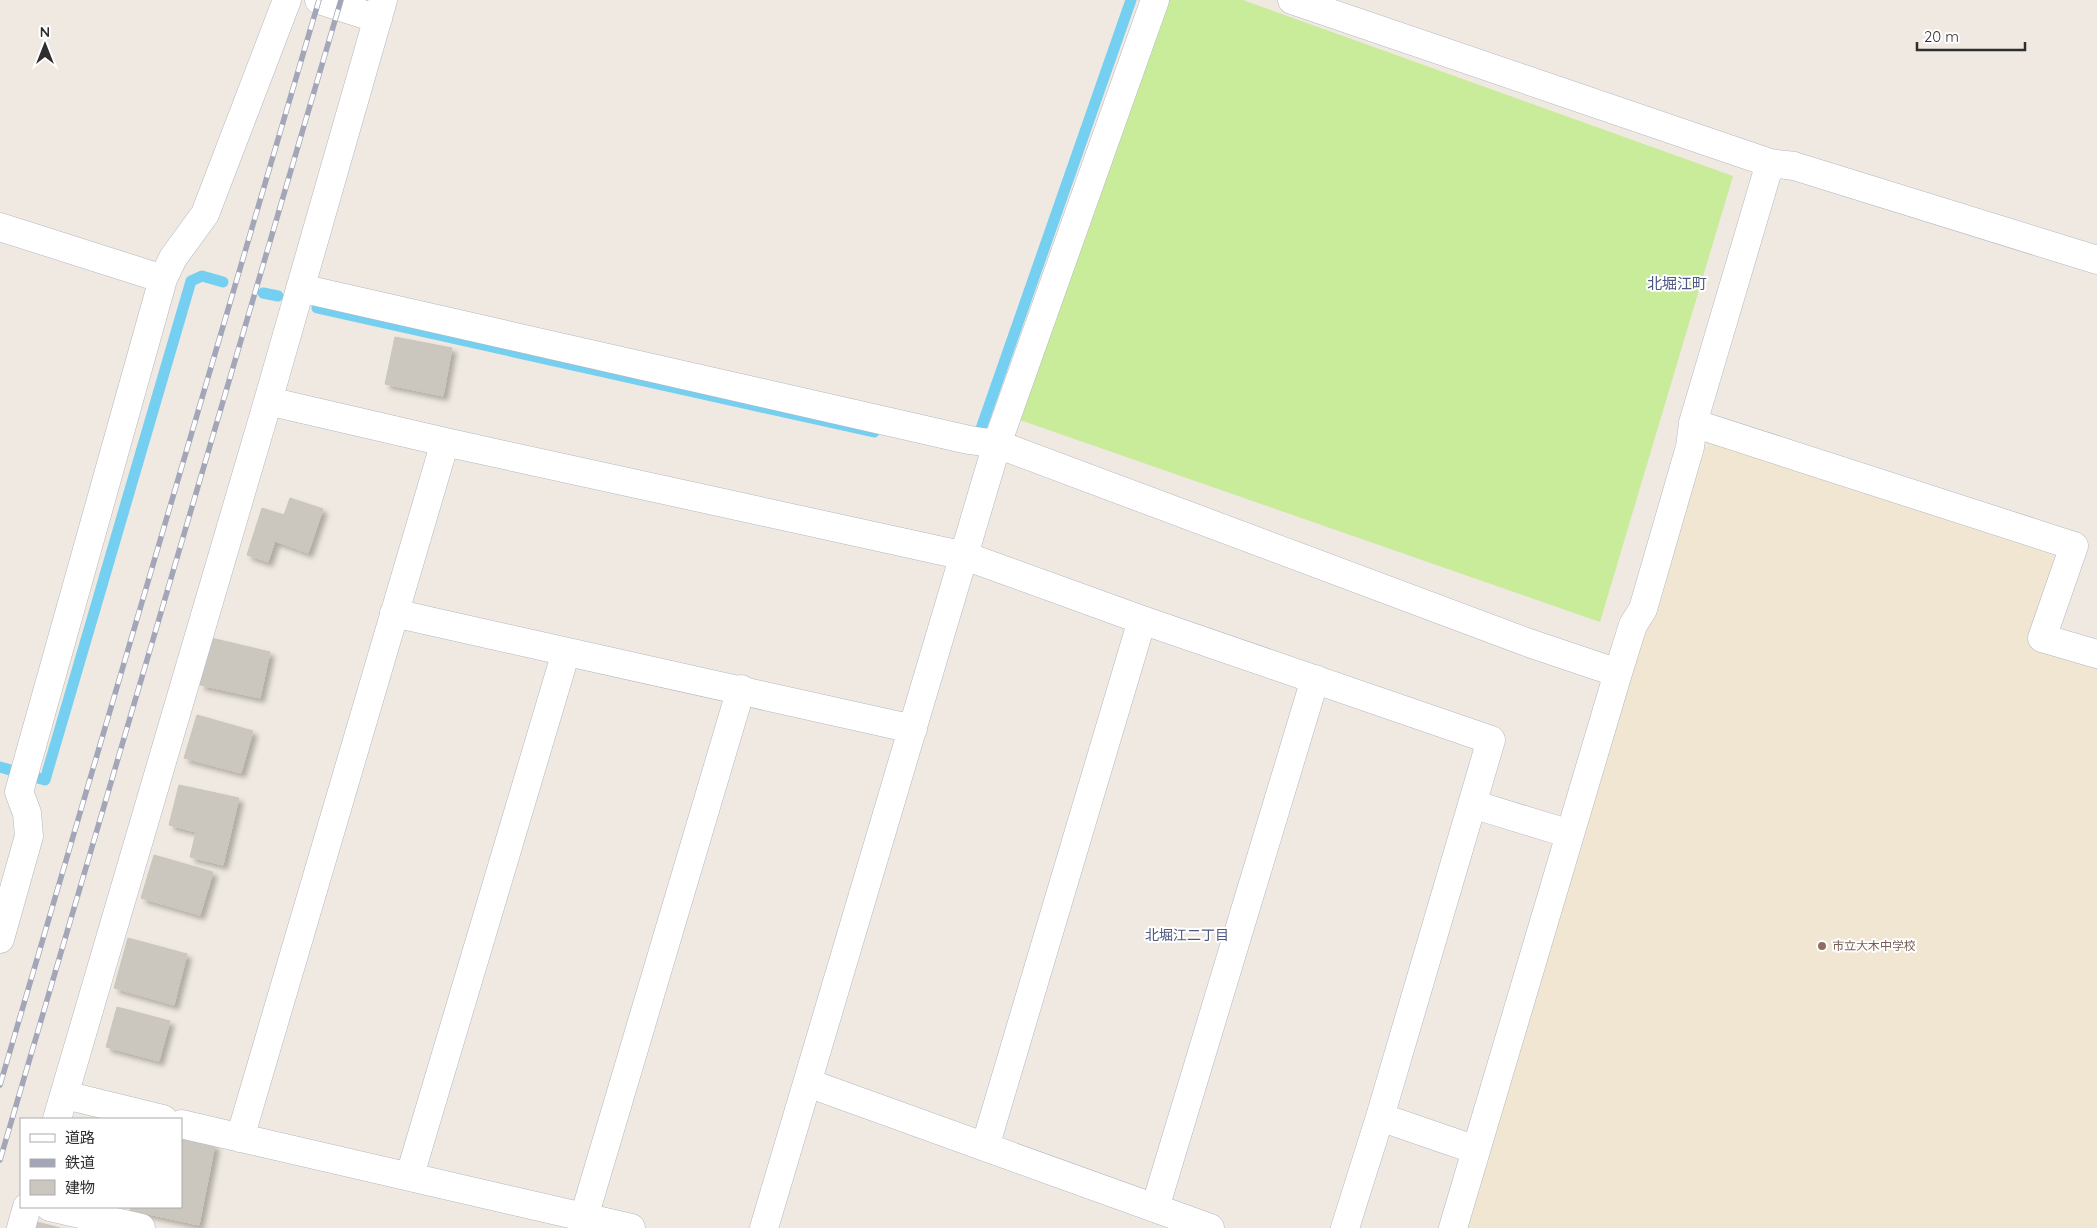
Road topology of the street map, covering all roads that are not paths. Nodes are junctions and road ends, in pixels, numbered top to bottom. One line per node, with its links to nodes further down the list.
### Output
1 (287, 0): 9 (street)
2 (318, 0): 5 (street)
3 (1155, 0): 14 (street)
4 (1292, 0): 6 (street)
5 (380, 9): 10 (street)
6 (1770, 163): 8 (street); 12 (street)
7 (0, 227): 9 (street)
8 (2097, 260)
9 (163, 280): 26 (street)
10 (300, 288): 11 (street); 14 (street)
11 (268, 401): 13 (street); 28 (street)
12 (1693, 423): 19 (street); 20 (street)
13 (445, 442): 15 (street); 16 (street)
14 (983, 442): 15 (street); 20 (street)
15 (965, 556): 17 (street); 23 (street)
16 (394, 613): 18 (street); 32 (street)
17 (1142, 620): 21 (street); 33 (street)
18 (566, 652): 22 (street); 35 (street)
19 (2097, 654)
20 (1618, 673): 25 (street)
21 (1315, 679): 24 (street); 38 (street)
22 (740, 689): 23 (street); 39 (street)
23 (913, 729): 27 (street)
24 (1472, 804): 25 (street); 29 (street)
25 (1570, 834): 34 (street)
26 (0, 939)
27 (808, 1083): 33 (street); 43 (street)
28 (61, 1107): 30 (street)
29 (1380, 1117): 34 (street); 45 (street)
30 (154, 1118)
31 (182, 1124): 32 (street)
32 (240, 1138): 35 (street)
33 (985, 1147): 38 (street)
34 (1476, 1150): 46 (street)
35 (410, 1176): 39 (street)
36 (27, 1208): 40 (street)
37 (54, 1208): 41 (street)
38 (1155, 1208): 44 (street)
39 (584, 1217): 42 (street)
40 (21, 1228)
41 (141, 1228)
42 (631, 1228)
43 (764, 1228)
44 (1210, 1228)
45 (1346, 1228)
46 (1453, 1228)

